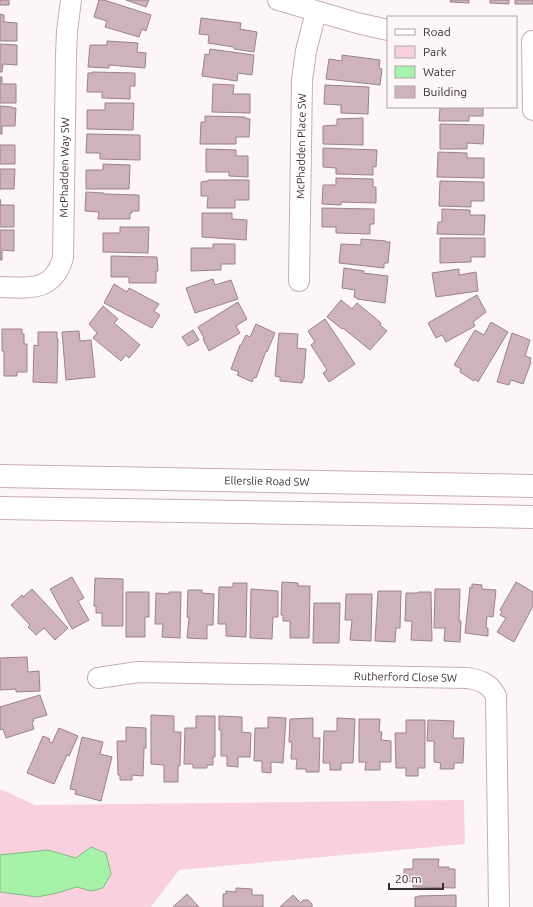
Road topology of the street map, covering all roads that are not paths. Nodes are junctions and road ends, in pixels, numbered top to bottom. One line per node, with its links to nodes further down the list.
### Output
1 (71, 0): 8 (street, McPhadden Way SW)
2 (278, 0): 3 (street)
3 (316, 12): 4 (street); 7 (street, McPhadden Place SW)
4 (387, 30)
5 (527, 41): 6 (street)
6 (533, 110)
7 (299, 281)
8 (0, 287)
9 (0, 476): 10 (main road, Ellerslie Road SW)
10 (533, 486)
11 (0, 508): 12 (main road)
12 (533, 517)
13 (98, 678): 14 (street, Rutherford Close SW)
14 (499, 907)

